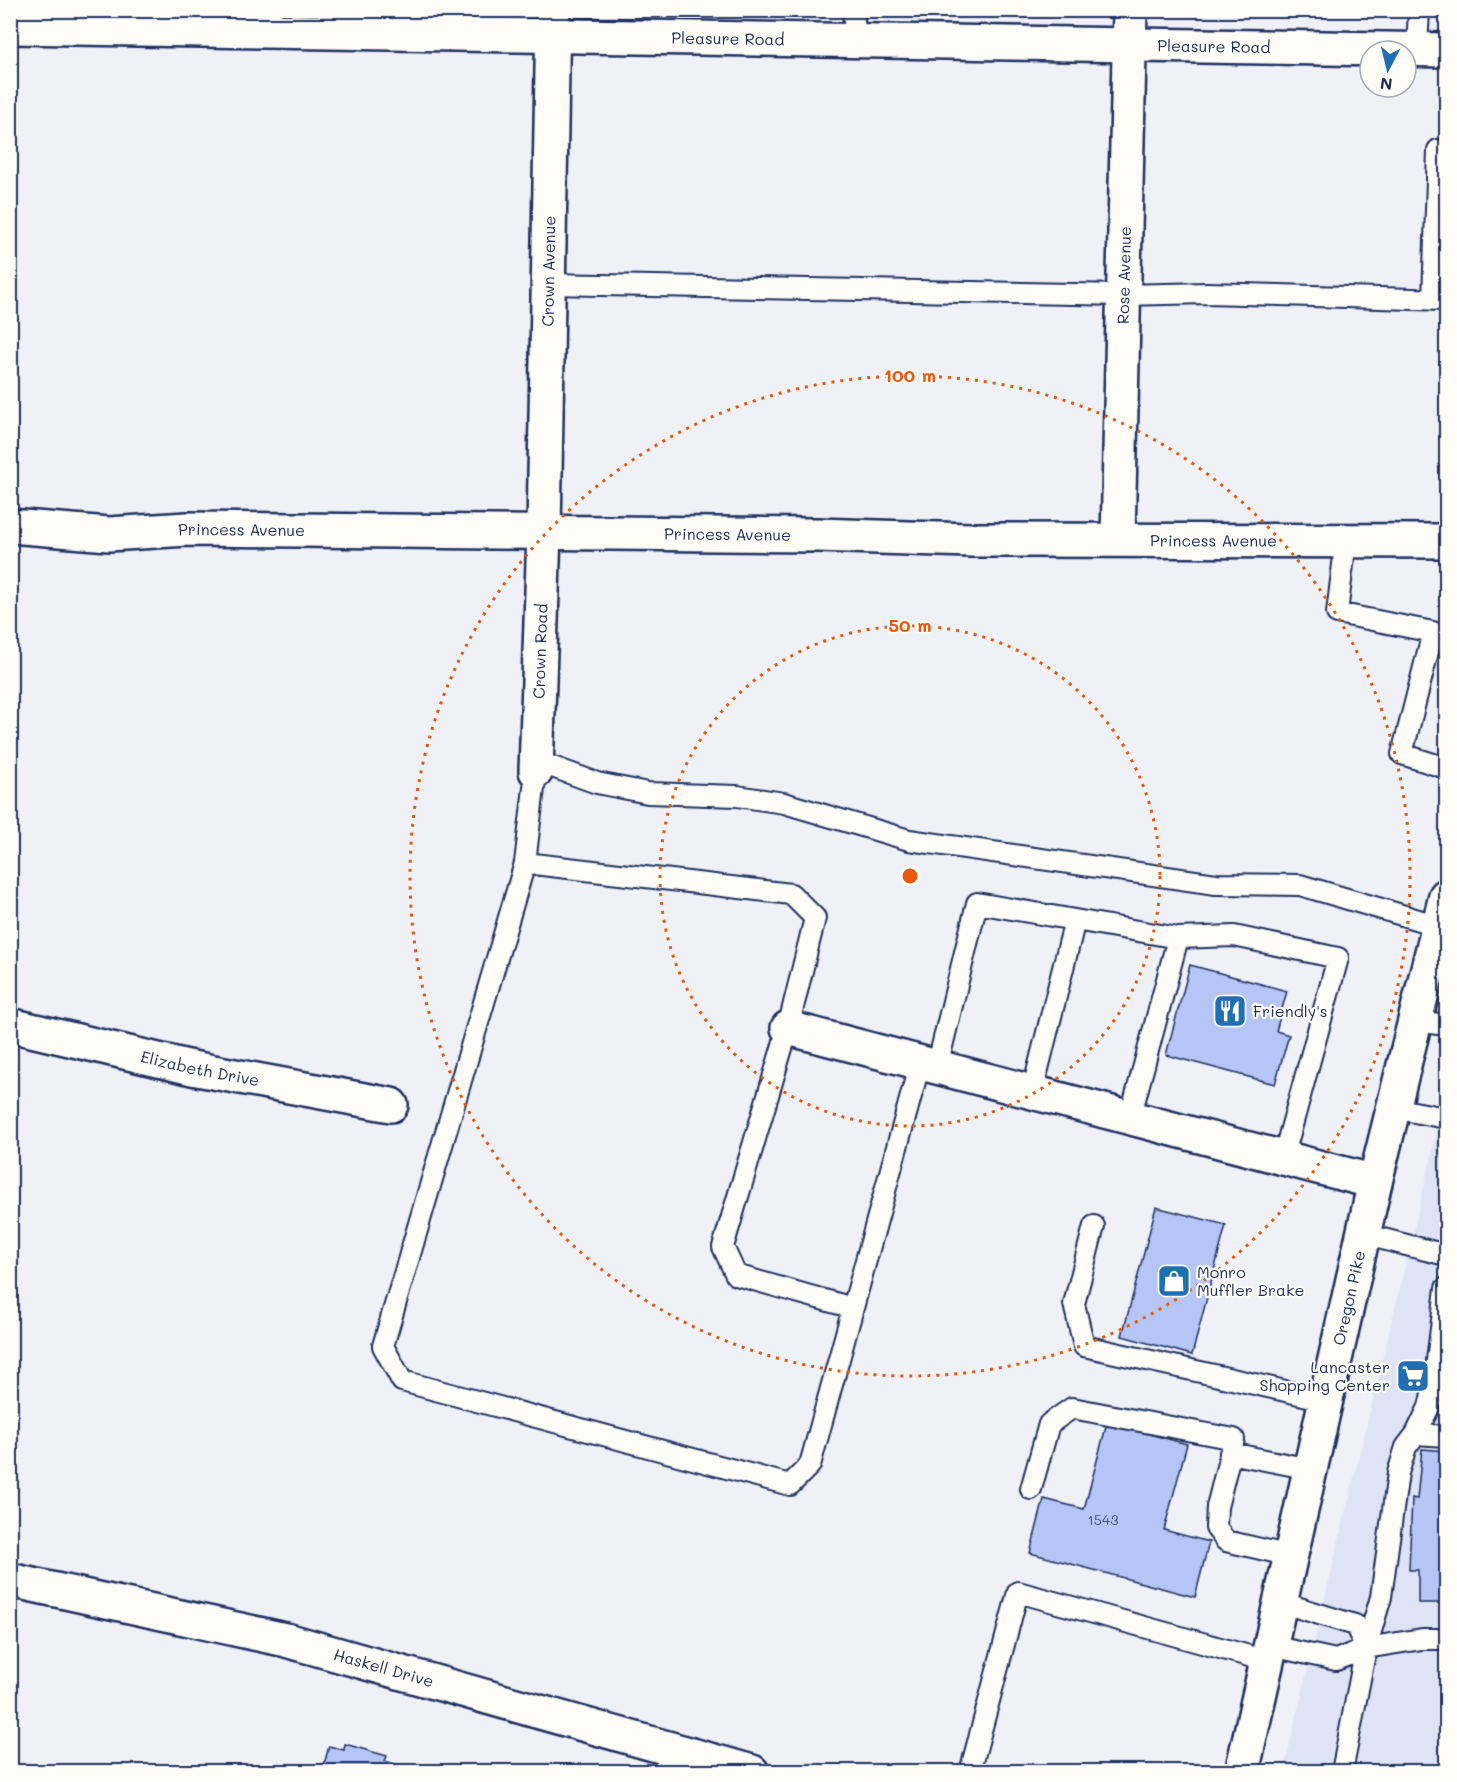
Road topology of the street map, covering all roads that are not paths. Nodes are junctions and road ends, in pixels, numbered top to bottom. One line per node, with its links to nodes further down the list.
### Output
1 (853, 10): 7 (lane)
2 (1130, 10): 8 (main road, Rose Avenue)
3 (1419, 10): 9 (lane)
4 (271, 21): 5 (main road, Pleasure Road); 6 (main road, Pleasure Road)
5 (553, 24): 7 (main road, Pleasure Road); 12 (main road, Crown Avenue)
6 (10, 27)
7 (855, 43): 8 (main road, Pleasure Road)
8 (1129, 45): 9 (main road, Pleasure Road); 13 (main road, Rose Avenue)
9 (1432, 50)
10 (1438, 150): 11 (lane)
11 (1441, 242): 14 (lane)
12 (548, 284): 13 (lane); 16 (main road, Crown Avenue)
13 (1124, 295): 14 (lane); 17 (main road, Rose Avenue)
14 (1440, 300)
15 (10, 526): 16 (main road, Princess Avenue)
16 (544, 532): 17 (main road, Princess Avenue); 20 (main road, Crown Road)
17 (1118, 539): 18 (main road, Princess Avenue)
18 (1346, 540): 19 (main road, Princess Avenue); 21 (lane)
19 (1446, 541)
20 (536, 766): 22 (lane); 23 (lane)
21 (1446, 768)
22 (525, 863): 28 (lane); 41 (lane)
23 (1443, 911): 26 (main road, Oregon Pike)
24 (1075, 920): 25 (lane); 29 (lane); 30 (lane)
25 (1178, 938): 33 (lane); 35 (lane)
26 (1431, 1023): 32 (main road, Oregon Pike)
27 (10, 1025): 31 (main road, Elizabeth Drive)
28 (788, 1028): 29 (main road); 41 (lane)
29 (928, 1065): 30 (main road); 41 (lane)
30 (1032, 1093): 33 (main road)
31 (391, 1105)
32 (1393, 1108): 34 (lane); 36 (main road, Oregon Pike)
33 (1130, 1118): 35 (main road)
34 (1446, 1118)
35 (1283, 1158): 36 (main road)
36 (1375, 1182): 38 (main road, Oregon Pike)
37 (1094, 1226): 42 (lane)
38 (1363, 1234): 39 (lane); 42 (main road, Oregon Pike)
39 (1446, 1255)
40 (1446, 1288): 43 (lane)
41 (853, 1308)
42 (1326, 1400): 46 (main road, Oregon Pike)
43 (1416, 1434): 44 (lane); 52 (lane)
44 (1446, 1436)
45 (1230, 1453): 46 (lane); 47 (lane); 48 (lane)
46 (1311, 1469): 48 (main road, Oregon Pike)
47 (1031, 1489)
48 (1291, 1556): 50 (main road, Oregon Pike)
49 (10, 1580): 54 (main road, Haskell Drive)
50 (1280, 1602): 52 (lane); 53 (main road, Oregon Pike)
51 (1446, 1639): 52 (lane)
52 (1366, 1648): 53 (lane); 57 (lane)
53 (1269, 1653): 55 (lane); 56 (main road, Oregon Pike)
54 (752, 1772)
55 (970, 1772)
56 (1242, 1772)
57 (1342, 1772)

